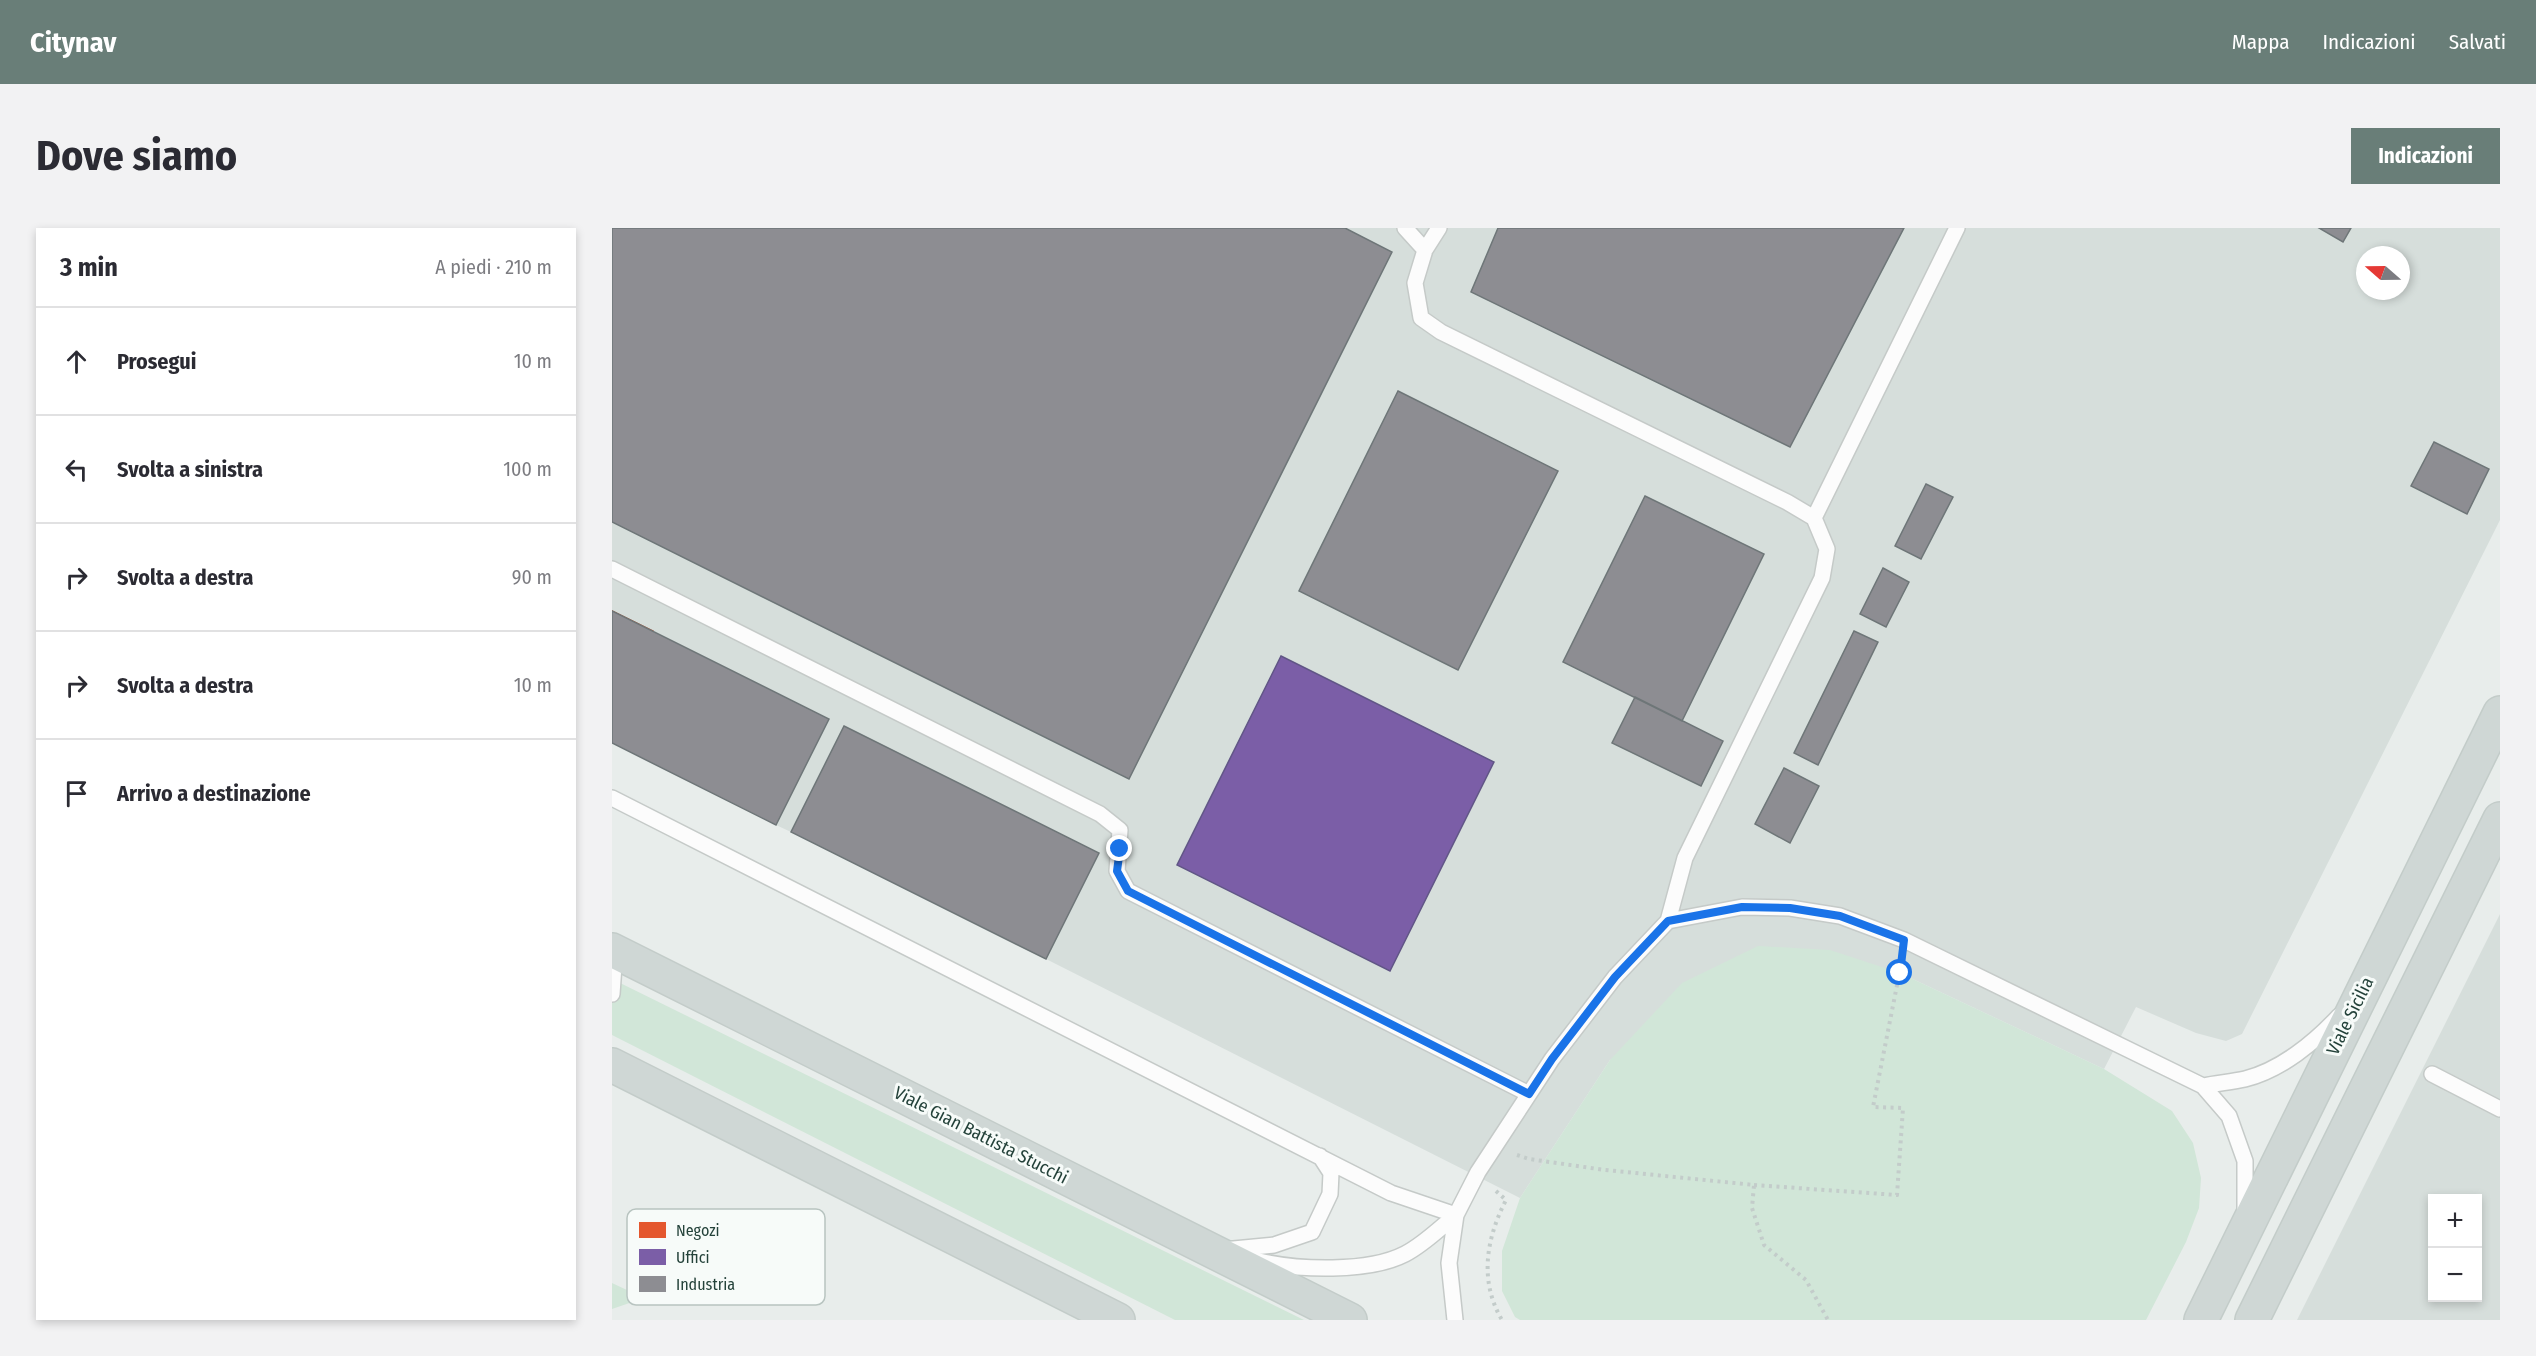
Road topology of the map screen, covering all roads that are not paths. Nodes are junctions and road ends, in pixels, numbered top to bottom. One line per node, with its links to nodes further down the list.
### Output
1 (1405, 228): 4 (lane)
2 (1439, 228): 4 (lane)
3 (1957, 228): 5 (lane)
4 (1425, 250): 5 (lane)
5 (1814, 518): 10 (lane)
6 (612, 569): 17 (lane)
7 (2500, 713): 12 (main road, Viale Sicilia)
8 (612, 798): 19 (lane)
9 (2500, 819): 22 (main road)
10 (1668, 921): 16 (lane); 17 (lane)
11 (614, 951): 13 (lane); 21 (main road, Viale Gian Battista Stucchi)
12 (2363, 989): 16 (lane); 23 (main road, Viale Sicilia)
13 (612, 994)
14 (612, 1065): 25 (main road)
15 (2432, 1074): 18 (lane)
16 (2203, 1086): 23 (lane)
17 (1529, 1094): 20 (lane)
18 (2500, 1109)
19 (1320, 1155): 20 (lane); 21 (lane)
20 (1456, 1215): 21 (lane); 27 (lane)
21 (1211, 1251): 26 (main road, Viale Gian Battista Stucchi)
22 (2286, 1254): 28 (main road); 29 (main road)
23 (2224, 1273): 24 (main road, Viale Sicilia)
24 (2201, 1319)
25 (1118, 1320)
26 (1350, 1320)
27 (1455, 1320)
28 (2252, 1320)
29 (2258, 1320)

